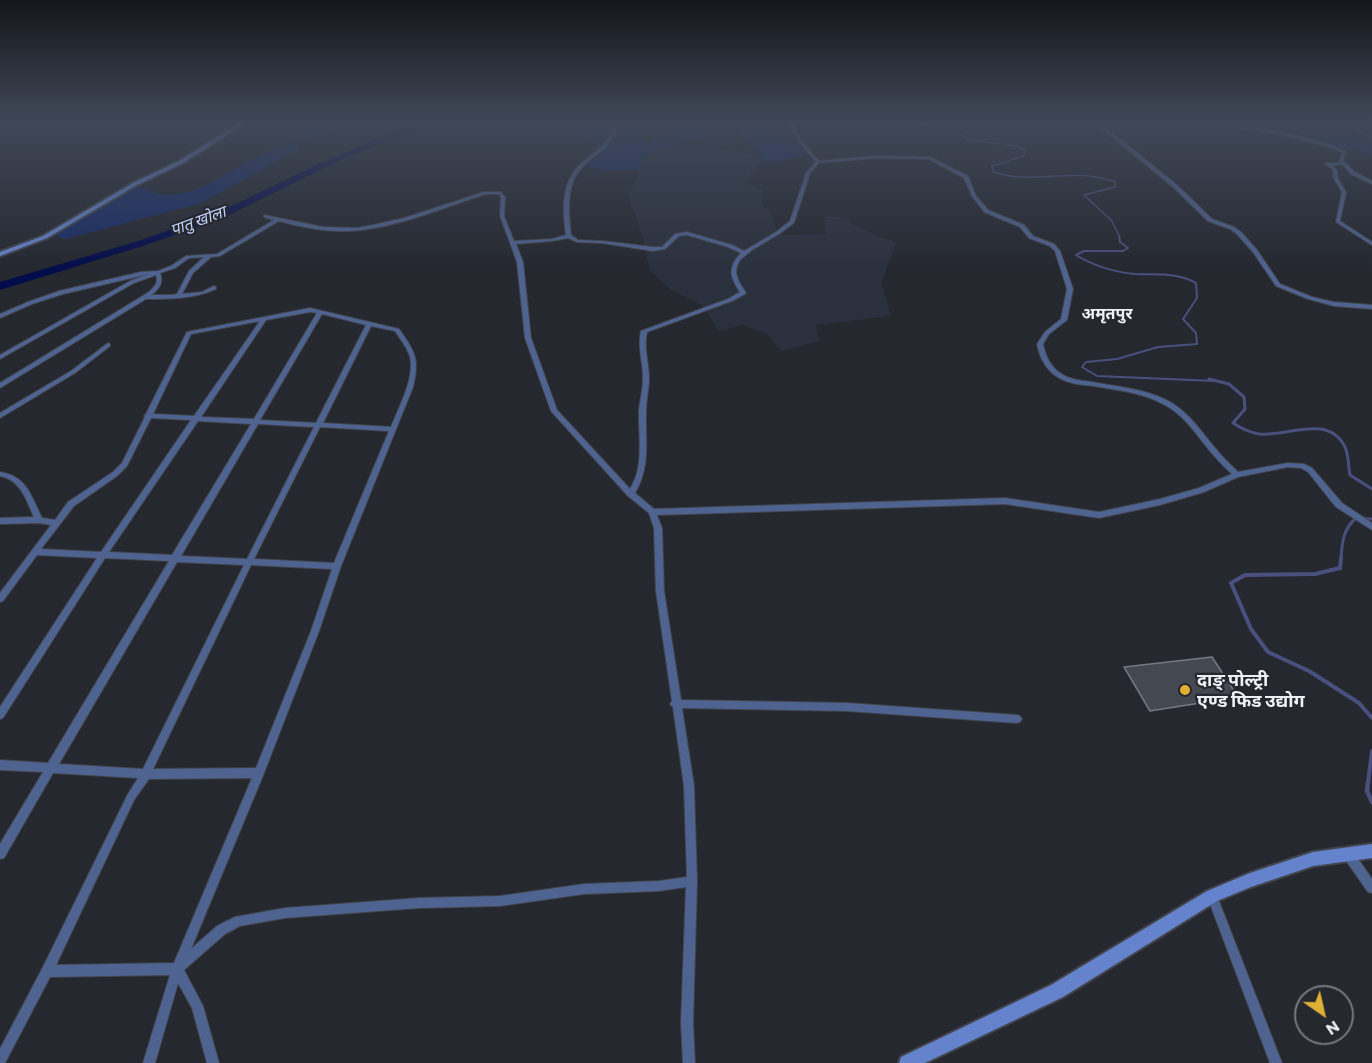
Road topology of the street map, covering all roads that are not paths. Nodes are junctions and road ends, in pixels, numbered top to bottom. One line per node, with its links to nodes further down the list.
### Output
1 (159, 173): 15 (street)
2 (578, 173): 11 (street)
3 (808, 173): 14 (street)
4 (958, 173): 36 (street)
5 (1158, 173): 21 (street)
6 (1335, 173): 13 (street)
7 (1353, 173): 8 (street)
8 (1372, 183)
9 (266, 216): 10 (street)
10 (279, 219): 12 (street); 16 (street)
11 (569, 236): 12 (street); 14 (street)
12 (513, 243): 37 (street)
13 (1372, 244)
14 (742, 252): 37 (street)
15 (0, 254)
16 (208, 257): 17 (street); 19 (street)
17 (157, 272): 20 (street); 23 (street); 27 (street)
18 (214, 288): 19 (street)
19 (176, 296): 20 (street)
20 (143, 297): 28 (street)
21 (1372, 307)
22 (320, 313): 24 (street); 25 (street); 32 (street)
23 (0, 316)
24 (264, 319): 30 (street); 31 (street)
25 (370, 323): 33 (street); 34 (street)
26 (108, 345): 29 (street)
27 (0, 357)
28 (0, 386)
29 (0, 416)
30 (147, 416): 31 (street); 41 (street)
31 (196, 419): 32 (street); 44 (street)
32 (255, 422): 33 (street); 45 (street)
33 (319, 426): 34 (street); 46 (street)
34 (393, 429): 47 (street)
35 (0, 474): 39 (street)
36 (1237, 475): 38 (street); 42 (street)
37 (631, 494): 38 (street)
38 (652, 512): 49 (street)
39 (39, 520): 40 (street); 41 (street)
40 (0, 521)
41 (56, 523): 43 (street)
42 (1372, 527)
43 (34, 552): 44 (street); 48 (street)
44 (103, 555): 45 (street); 50 (street)
45 (174, 560): 46 (street); 53 (street)
46 (248, 564): 47 (street); 55 (street)
47 (338, 566): 54 (street)
48 (0, 598)
49 (675, 704): 51 (street); 58 (street)
50 (0, 715)
51 (1017, 719)
52 (0, 765): 53 (street)
53 (53, 767): 55 (street); 56 (street)
54 (259, 773): 55 (street); 61 (street)
55 (146, 774): 62 (street)
56 (1, 851)
57 (1360, 853): 59 (street); 60 (street)
58 (692, 881): 61 (street); 66 (street)
59 (1372, 888)
60 (1212, 896): 67 (street); 68 (street)
61 (177, 969): 62 (street); 64 (street); 65 (street)
62 (47, 971): 63 (street)
63 (0, 1061)
64 (149, 1063)
65 (213, 1063)
66 (689, 1063)
67 (907, 1063)
68 (1276, 1063)

